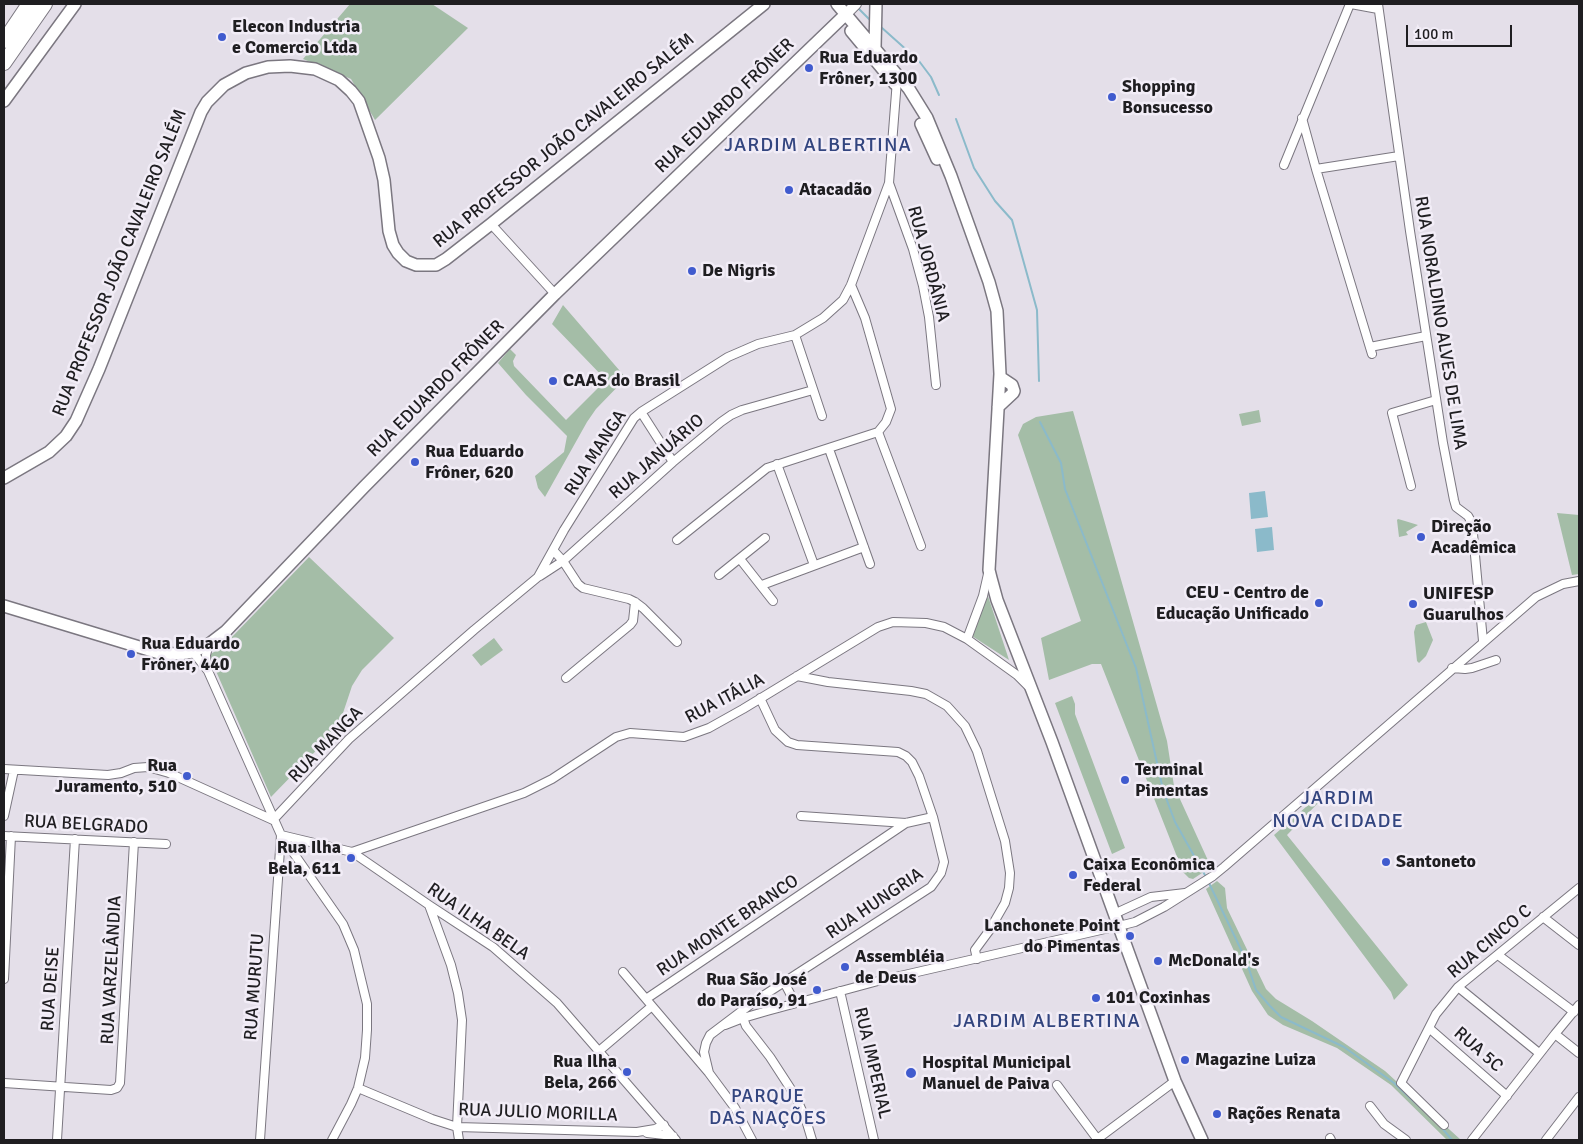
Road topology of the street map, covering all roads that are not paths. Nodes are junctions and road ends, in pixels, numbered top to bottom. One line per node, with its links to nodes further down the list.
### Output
1 (29, 4): 10 (highway)
2 (45, 4): 12 (highway)
3 (75, 4): 14 (main road)
4 (764, 4): 20 (main road, RUA PROFESSOR JOÃO CAVALEIRO SALÉM)
5 (856, 4): 9 (street)
6 (876, 4): 11 (main road)
7 (1350, 4): 8 (street); 15 (street)
8 (1378, 6): 16 (street, RUA NORALDINO ALVES DE LIMA)
9 (838, 8): 11 (main road); 13 (main road); 22 (main road, RUA EDUARDO FRÔNER)
10 (4, 40)
11 (875, 47): 13 (main road)
12 (4, 63)
13 (897, 80): 19 (street, RUA MANGA); 45 (main road); 49 (main road)
14 (4, 101)
15 (1302, 118): 17 (street); 18 (street)
16 (1399, 156): 18 (street); 24 (street, RUA NORALDINO ALVES DE LIMA)
17 (1284, 165)
18 (1316, 169): 24 (street)
19 (889, 183): 21 (street, RUA MANGA); 25 (street, RUA JORDÂNIA)
20 (491, 224): 22 (street); 34 (main road, RUA PROFESSOR JOÃO CAVALEIRO SALÉM)
21 (851, 285): 23 (street, RUA MANGA); 30 (street)
22 (555, 294): 57 (main road, RUA EDUARDO FRÔNER)
23 (795, 334): 26 (street); 28 (street, RUA MANGA)
24 (1426, 336): 27 (street, RUA NORALDINO ALVES DE LIMA)
25 (936, 385)
26 (813, 390): 29 (street); 32 (street, RUA JANUÁRIO)
27 (1436, 400): 35 (street); 55 (street, RUA NORALDINO ALVES DE LIMA)
28 (641, 412): 32 (street); 40 (street, RUA MANGA)
29 (822, 416)
30 (878, 432): 31 (street); 38 (street)
31 (828, 449): 33 (street); 39 (street)
32 (673, 462): 42 (street, RUA JANUÁRIO)
33 (777, 464): 37 (street); 44 (street)
34 (4, 478)
35 (1411, 486)
36 (765, 538): 41 (street)
37 (677, 540)
38 (921, 546)
39 (864, 547): 43 (street); 44 (street)
40 (553, 550): 42 (street); 47 (street, RUA MANGA)
41 (740, 559): 46 (street); 50 (street)
42 (563, 561): 47 (street, RUA JANUÁRIO); 52 (street)
43 (870, 564)
44 (814, 565): 50 (street)
45 (989, 570): 49 (street); 64 (main road)
46 (719, 575)
47 (538, 577): 71 (street, RUA MANGA)
48 (1579, 581): 55 (street)
49 (986, 582): 54 (street); 64 (main road)
50 (762, 586): 51 (street)
51 (773, 601)
52 (635, 602): 56 (street); 63 (street)
53 (4, 606): 58 (main road, RUA EDUARDO FRÔNER)
54 (967, 639): 62 (street, RUA ITÁLIA); 64 (street, RUA ITÁLIA)
55 (1484, 641): 60 (street)
56 (677, 642)
57 (209, 644): 58 (main road, RUA EDUARDO FRÔNER); 61 (street)
58 (193, 652): 61 (street)
59 (1496, 660): 60 (street)
60 (1452, 668): 80 (street)
61 (208, 671): 71 (street)
62 (797, 676): 65 (street, RUA ITÁLIA); 90 (street)
63 (566, 678)
64 (1032, 691): 83 (main road)
65 (760, 698): 70 (street, RUA HUNGRIA); 78 (street, RUA ITÁLIA)
66 (4, 769): 67 (street)
67 (14, 770): 68 (street); 71 (street)
68 (4, 816)
69 (802, 816): 72 (street)
70 (933, 817): 72 (street); 93 (street, RUA HUNGRIA)
71 (273, 820): 73 (street)
72 (906, 823): 96 (street, RUA MONTE BRANCO)
73 (281, 835): 78 (street, RUA ILHA BELA); 113 (street); 123 (street, RUA MURUTU)
74 (7, 836): 75 (street, RUA BELGRADO); 89 (street)
75 (75, 839): 76 (street, RUA BELGRADO); 112 (street, RUA DEISE)
76 (134, 842): 77 (street, RUA BELGRADO); 112 (street, RUA VARZELÂNDIA)
77 (166, 844)
78 (352, 852): 81 (street, RUA ILHA BELA)
79 (1579, 888): 84 (street, RUA CINCO C)
80 (1187, 892): 83 (street); 85 (street)
81 (429, 905): 82 (street, RUA ILHA BELA); 86 (street)
82 (443, 914): 86 (street); 105 (street, RUA ILHA BELA)
83 (1114, 914): 85 (main road)
84 (1543, 917): 87 (street); 88 (street, RUA CINCO C)
85 (1118, 926): 90 (street); 109 (main road)
86 (440, 936): 119 (street)
87 (1579, 945)
88 (1498, 955): 94 (street, RUA CINCO C); 100 (street)
89 (5, 957): 92 (street)
90 (977, 959): 95 (street)
91 (623, 972): 96 (street)
92 (4, 979)
93 (784, 982): 97 (street); 102 (street, RUA HUNGRIA)
94 (1458, 987): 103 (street, RUA CINCO C); 107 (street)
95 (840, 991): 97 (street); 128 (street, RUA IMPERIAL)
96 (646, 999): 99 (street, RUA MONTE BRANCO)
97 (795, 1003): 101 (street)
98 (1579, 1005): 100 (street)
99 (652, 1006): 105 (street); 108 (street, RUA MONTE BRANCO)
100 (1574, 1012): 104 (street)
101 (743, 1018): 102 (street); 127 (street)
102 (725, 1025): 108 (street, RUA HUNGRIA)
103 (1429, 1028): 114 (street, RUA 5C); 118 (street, RUA CINCO C)
104 (1555, 1034): 106 (street); 107 (street)
105 (599, 1051): 117 (street, RUA ILHA BELA)
106 (1579, 1053)
107 (1539, 1054): 114 (street)
108 (709, 1073): 126 (street, RUA MONTE BRANCO)
109 (1175, 1081): 129 (street); 130 (main road)
110 (4, 1083): 112 (street)
111 (1057, 1085): 129 (street)
112 (60, 1087): 122 (street, RUA DEISE)
113 (358, 1088): 119 (street, RUA JULIO MORILLA); 124 (street)
114 (1506, 1096): 132 (street)
115 (1579, 1097): 133 (street)
116 (1370, 1106): 131 (street)
117 (664, 1125): 120 (street, RUA JULIO MORILLA); 121 (street, RUA ILHA BELA)
118 (1444, 1125)
119 (457, 1128): 120 (street, RUA JULIO MORILLA); 125 (street)
120 (637, 1132): 121 (street)
121 (675, 1138)
122 (57, 1140)
123 (260, 1140)
124 (332, 1140)
125 (459, 1140)
126 (752, 1140)
127 (812, 1140)
128 (874, 1140)
129 (1097, 1140)
130 (1202, 1140)
131 (1406, 1140)
132 (1472, 1140)
133 (1546, 1140)

